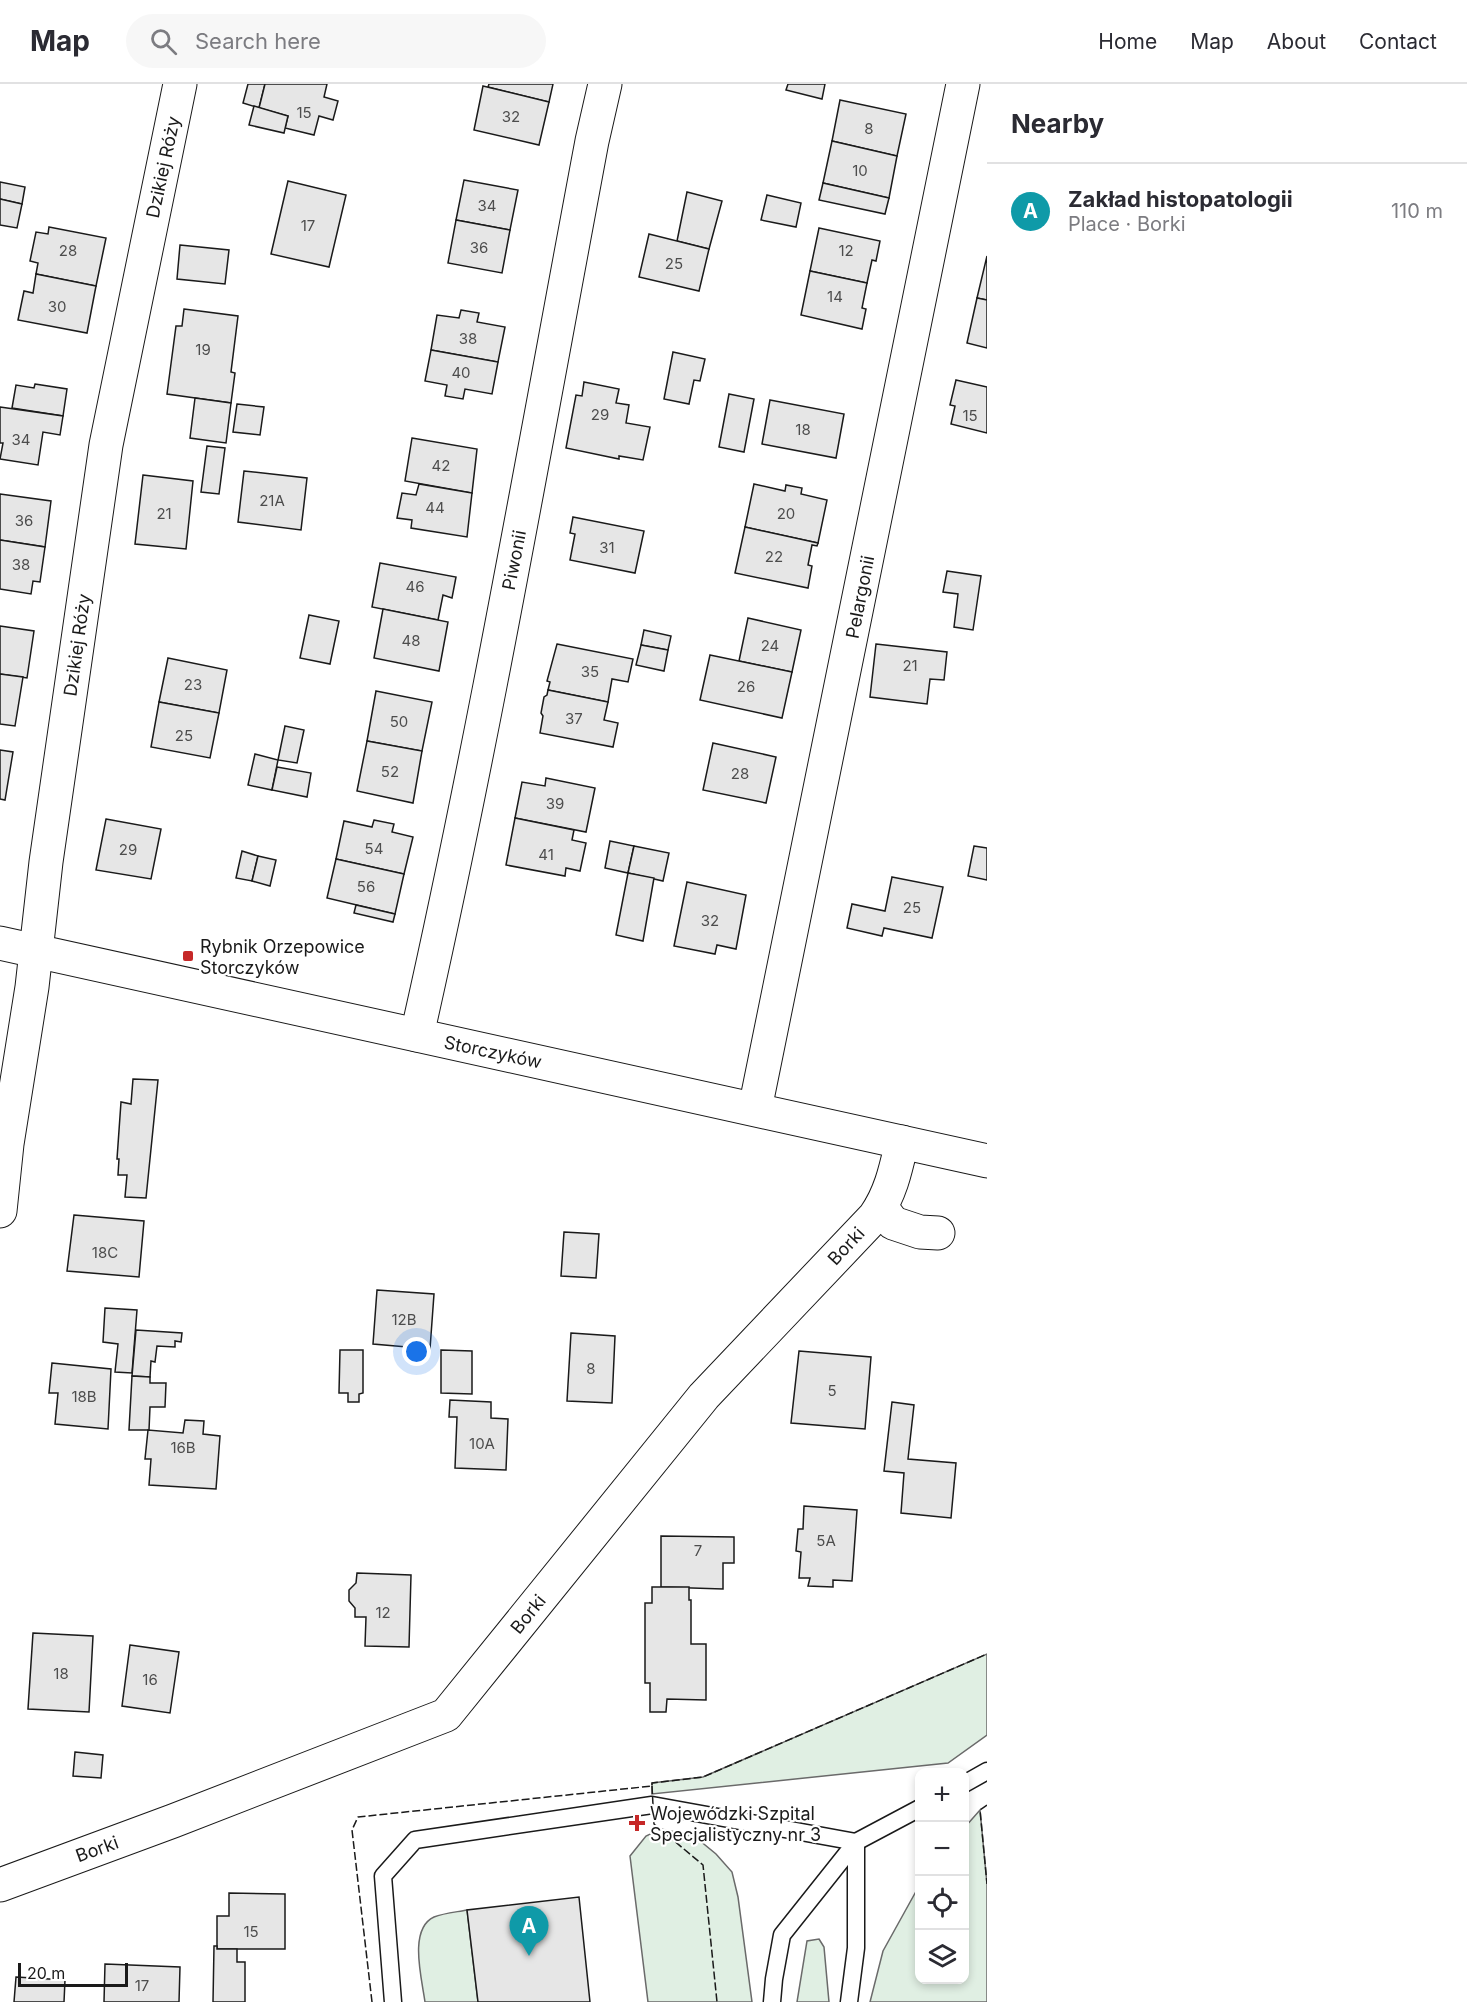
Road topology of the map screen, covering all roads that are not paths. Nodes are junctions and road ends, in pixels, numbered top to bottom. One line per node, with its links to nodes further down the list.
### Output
1 (180, 84): 5 (street, Dzikiej Róży)
2 (605, 84): 6 (street, Piwonii)
3 (963, 84): 7 (street, Pelargonii)
4 (0, 942): 5 (street, Storczyków)
5 (36, 950): 6 (street, Storczyków); 11 (street, Dzikiej Róży)
6 (417, 1035): 7 (street, Storczyków)
7 (755, 1109): 8 (street, Storczyków)
8 (902, 1142): 9 (street, Storczyków); 10 (street, Borki)
9 (987, 1161)
10 (881, 1207): 12 (street); 17 (street, Borki)
11 (0, 1211)
12 (938, 1233)
13 (987, 1771): 14 (lane)
14 (969, 1781)
15 (915, 1811): 16 (lane)
16 (856, 1842): 18 (lane); 19 (lane); 20 (lane)
17 (0, 1885)
18 (393, 2002)
19 (772, 2002)
20 (849, 2002)

